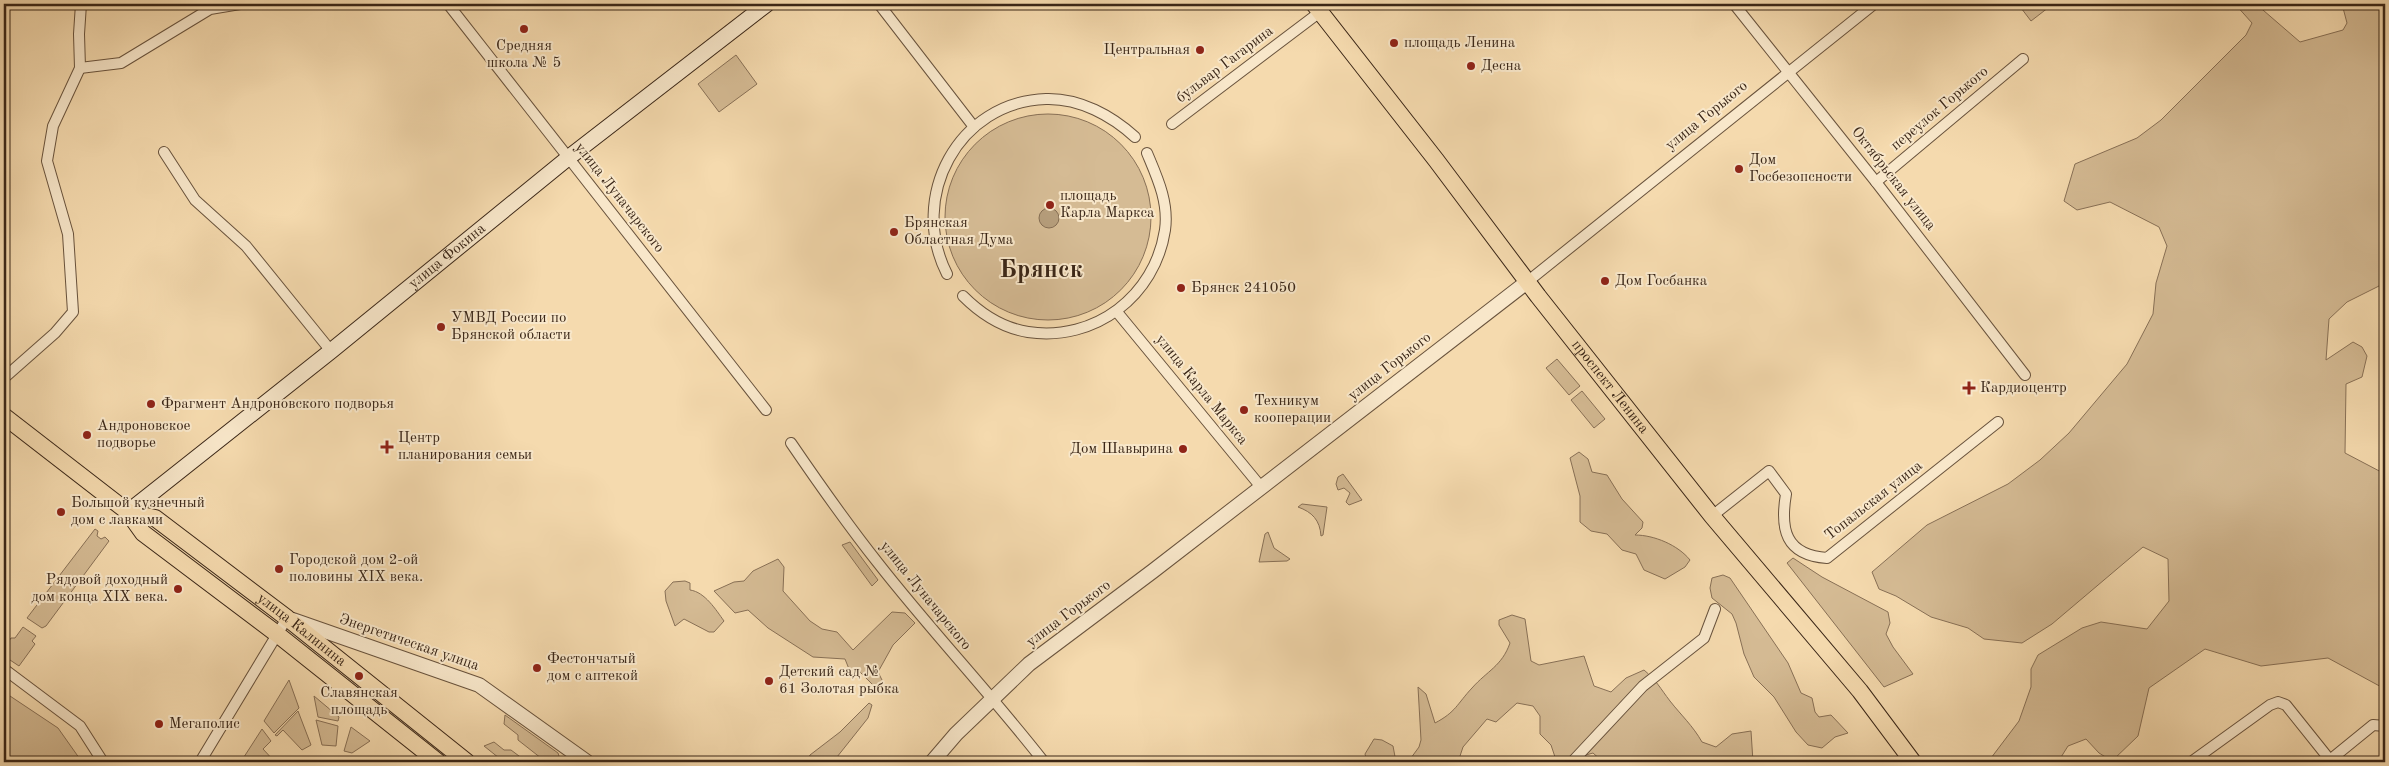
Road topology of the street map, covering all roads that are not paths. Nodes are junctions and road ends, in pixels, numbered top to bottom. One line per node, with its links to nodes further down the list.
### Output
1 (81, 4): 11 (street)
2 (240, 4): 8 (street)
3 (448, 4): 18 (street, улица Луначарского)
4 (767, 4): 18 (main road, улица Фокина)
5 (879, 4): 14 (street)
6 (1734, 4): 12 (street, Октябрьская улица)
7 (1874, 4): 12 (street, улица Горького)
8 (212, 6): 11 (street)
9 (1317, 8): 13 (street, бульвар Гагарина); 21 (main road, проспект Ленина)
10 (2023, 59): 19 (street, переулок Горького)
11 (80, 68): 26 (street)
12 (1788, 71): 19 (street, Октябрьская улица); 21 (street, улица Горького)
13 (1172, 124)
14 (974, 127): 15 (street); 20 (street)
15 (1135, 137)
16 (164, 152): 24 (street)
17 (1147, 153): 23 (street)
18 (568, 158): 24 (main road, улица Фокина); 27 (street, улица Луначарского)
19 (1876, 182): 25 (street, Октябрьская улица)
20 (947, 274)
21 (1527, 282): 31 (street, улица Горького); 33 (main road, проспект Ленина)
22 (962, 296): 23 (street)
23 (1117, 312): 31 (street, улица Карла Маркса)
24 (331, 351): 32 (main road, улица Фокина)
25 (2025, 375)
26 (4, 378)
27 (766, 410)
28 (4, 416): 32 (main road, улица Калинина)
29 (1998, 422): 33 (street, Топальская улица)
30 (791, 443): 38 (street, улица Луначарского)
31 (1261, 487): 38 (street, улица Горького)
32 (128, 512): 35 (main road, улица Калинина); 36 (main road, улица Калинина)
33 (1712, 516): 48 (main road, проспект Ленина)
34 (1716, 609): 47 (street)
35 (287, 618): 36 (street); 43 (main road, улица Калинина); 44 (street, Энергетическая улица)
36 (277, 634): 41 (street); 42 (main road, улица Калинина)
37 (4, 669): 40 (street)
38 (992, 700): 45 (street, улица Горького); 46 (street, улица Луначарского)
39 (2385, 726): 49 (street)
40 (103, 762)
41 (200, 762)
42 (438, 762)
43 (467, 762)
44 (586, 762)
45 (932, 762)
46 (1044, 762)
47 (1572, 762)
48 (1913, 762)
49 (2191, 762)

